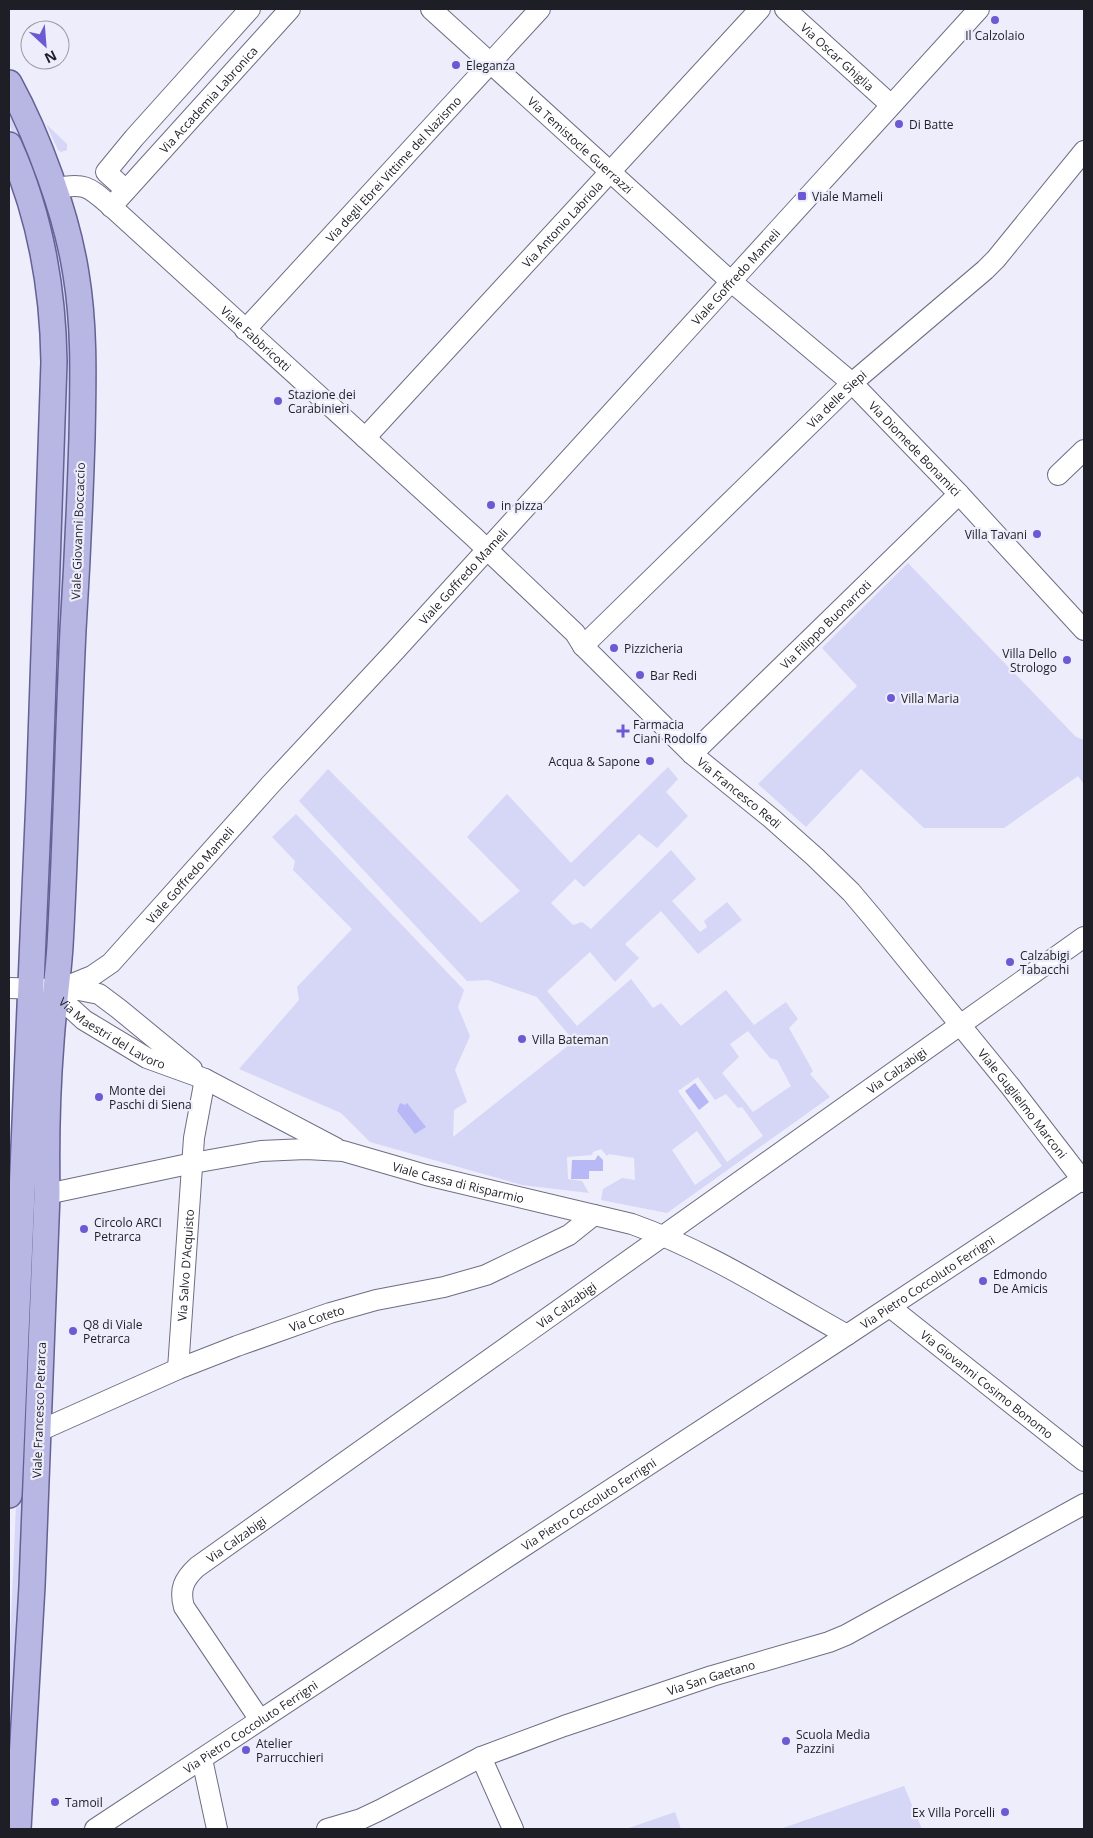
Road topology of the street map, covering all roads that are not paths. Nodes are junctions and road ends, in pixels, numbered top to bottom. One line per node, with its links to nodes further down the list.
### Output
1 (250, 9): 13 (street)
2 (290, 9): 17 (street, Via Accademia Labronica)
3 (431, 9): 8 (street, Via Temistocle Guerrazzi)
4 (540, 9): 8 (street, Via degli Ebrei Vittime del Nazismo)
5 (760, 9): 14 (street, Via Antonio Labriola)
6 (979, 9): 10 (street, Viale Goffredo Mameli)
7 (792, 11): 10 (street, Via Oscar Ghiglia)
8 (490, 63): 14 (street, Via Temistocle Guerrazzi); 21 (street, Via degli Ebrei Vittime del Nazismo)
9 (9, 83): 15 (main road, Viale Giovanni Boccaccio)
10 (891, 105): 20 (street, Viale Goffredo Mameli)
11 (9, 145): 18 (main road)
12 (1084, 151): 22 (street, Via delle Siepi)
13 (106, 172): 16 (street); 17 (street)
14 (609, 172): 20 (street, Via Temistocle Guerrazzi); 23 (street, Via Antonio Labriola)
15 (54, 190): 16 (street); 18 (main road); 32 (main road, Viale Giovanni Boccaccio)
16 (90, 190): 19 (street, Viale Fabbricotti)
17 (126, 190): 19 (street, Via Accademia Labronica)
18 (29, 198): 32 (main road)
19 (111, 207): 21 (street, Viale Fabbricotti)
20 (731, 281): 22 (street, Via Diomede Bonamici); 27 (street, Viale Goffredo Mameli)
21 (245, 330): 23 (street, Viale Fabbricotti)
22 (852, 382): 26 (street, Via Diomede Bonamici); 29 (street, Via delle Siepi)
23 (365, 438): 27 (street, Viale Fabbricotti)
24 (1084, 450): 25 (street)
25 (1058, 475)
26 (959, 494): 28 (street, Via Diomede Bonamici); 30 (street, Via Filippo Buonarroti)
27 (486, 550): 29 (street, Via Francesco Redi); 32 (street, Viale Goffredo Mameli)
28 (1084, 630)
29 (584, 646): 30 (street, Via Francesco Redi)
30 (692, 754): 33 (street, Via Francesco Redi)
31 (1084, 937): 33 (street, Via Calzabigi)
32 (32, 990): 34 (street, Via Maestri del Lavoro); 34 (street, Via Maestri del Lavoro); 38 (main road, Viale Francesco Petrarca); 39 (main road, Viale Francesco Petrarca)
33 (960, 1025): 37 (street, Viale Guglielmo Marconi); 41 (street, Via Calzabigi)
34 (205, 1079): 35 (street, Via Maestri del Lavoro); 36 (street, Via Salvo D'Acquisto)
35 (343, 1151): 36 (street, Viale Cassa di Risparmio); 40 (street, Viale Cassa di Risparmio)
36 (193, 1163): 39 (street, Viale Cassa di Risparmio); 44 (street, Via Salvo D'Acquisto)
37 (1083, 1180): 42 (street, Via Pietro Coccoluto Ferrigni)
38 (15, 1194): 46 (main road, Viale Francesco Petrarca)
39 (47, 1194): 45 (main road, Viale Francesco Petrarca)
40 (594, 1215): 41 (street, Viale Cassa di Risparmio); 44 (street, Via Coteto)
41 (664, 1236): 43 (street, Viale Cassa di Risparmio); 50 (street, Via Calzabigi)
42 (890, 1307): 43 (street, Via Pietro Coccoluto Ferrigni); 47 (street, Via Giovanni Cosimo Bonomo)
43 (847, 1336): 50 (street, Via Pietro Coccoluto Ferrigni)
44 (178, 1369): 45 (street, Via Coteto)
45 (39, 1432): 53 (main road, Viale Francesco Petrarca)
46 (10, 1449): 48 (main road, Viale Francesco Petrarca)
47 (1084, 1461)
48 (9, 1495)
49 (1084, 1504): 51 (street, Via San Gaetano)
50 (260, 1720): 52 (street, Via Pietro Coccoluto Ferrigni)
51 (481, 1757): 56 (street, Via San Gaetano); 57 (street)
52 (202, 1759): 54 (street, Via Pietro Coccoluto Ferrigni); 55 (street)
53 (18, 1829)
54 (95, 1829)
55 (217, 1829)
56 (327, 1829)
57 (513, 1829)

